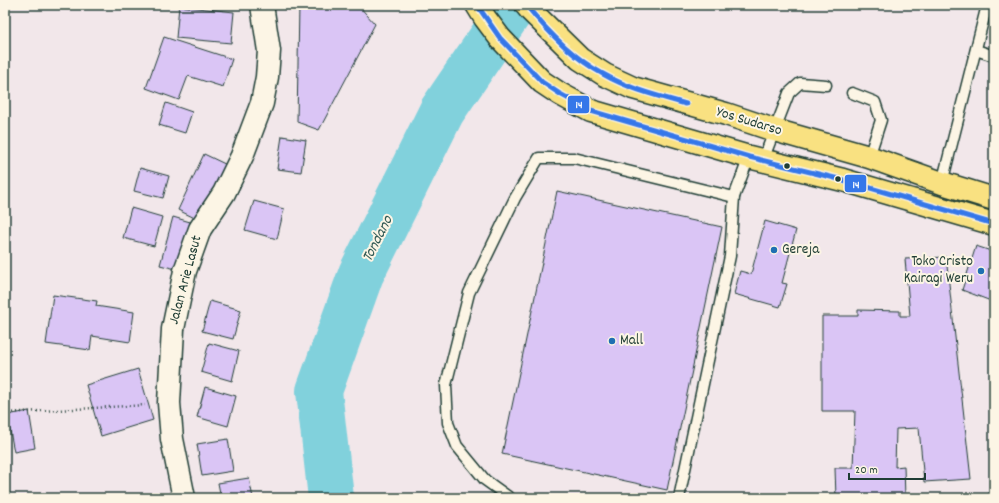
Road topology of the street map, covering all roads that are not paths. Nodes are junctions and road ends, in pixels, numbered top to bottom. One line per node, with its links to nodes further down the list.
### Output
1 (262, 5): 16 (main road, Jalan Arie Lasut)
2 (477, 5): 11 (highway)
3 (526, 5): 9 (highway, Yos Sudarso)
4 (986, 5): 5 (lane)
5 (976, 50): 6 (lane); 12 (lane)
6 (994, 56)
7 (826, 85): 9 (lane)
8 (852, 93): 10 (lane)
9 (774, 130): 10 (highway, Yos Sudarso); 11 (lane)
10 (869, 157): 12 (highway, Yos Sudarso)
11 (756, 158): 13 (lane); 15 (highway)
12 (942, 183): 14 (highway, Yos Sudarso)
13 (734, 197): 17 (lane); 18 (lane)
14 (994, 199)
15 (994, 224)
16 (184, 498)
17 (510, 498)
18 (679, 498)

